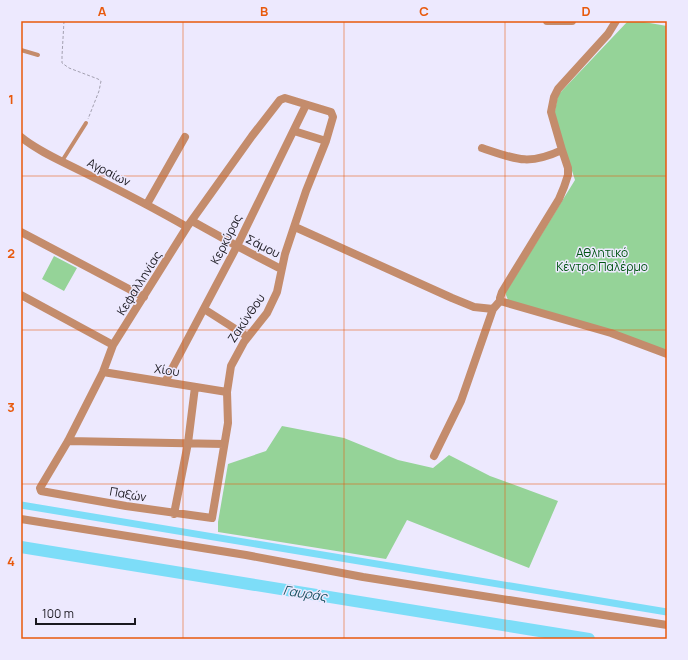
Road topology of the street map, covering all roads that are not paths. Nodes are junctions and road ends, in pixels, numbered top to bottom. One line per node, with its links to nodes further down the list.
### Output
1 (547, 21): 2 (street)
2 (572, 21)
3 (616, 21): 13 (street)
4 (21, 50): 5 (lane)
5 (38, 55)
6 (306, 105): 8 (street, Κερκύρας); 11 (street, Ζακύνθου); 16 (street, Κεφαλληνίας)
7 (86, 123): 14 (lane)
8 (294, 131): 11 (street); 19 (street, Κερκύρας)
9 (21, 137): 14 (street, Αγραίων)
10 (185, 137): 15 (street)
11 (326, 141): 17 (street, Ζακύνθου)
12 (482, 148): 13 (street)
13 (562, 150): 23 (street)
14 (62, 161): 15 (street, Αγραίων)
15 (147, 204): 16 (street, Αγραίων)
16 (190, 224): 19 (street, Σάμου); 22 (street, Κεφαλληνίας)
17 (295, 227): 20 (street, Ζακύνθου); 25 (street)
18 (21, 232): 22 (street)
19 (236, 246): 20 (street, Σάμου); 24 (street, Κερκύρας)
20 (281, 269): 26 (street, Ζακύνθου)
21 (21, 295): 27 (street)
22 (144, 298): 27 (street, Κεφαλληνίας)
23 (500, 301): 25 (street); 28 (street)
24 (204, 309): 26 (street); 30 (street, Κερκύρας)
25 (493, 309): 36 (street)
26 (248, 337): 32 (street, Ζακύνθου)
27 (114, 345): 29 (street, Κεφαλληνίας)
28 (667, 354)
29 (103, 372): 30 (street, Χίου); 33 (street, Κεφαλληνίας)
30 (165, 382): 31 (street, Χίου)
31 (195, 387): 32 (street, Χίου); 34 (street)
32 (227, 392): 35 (street, Ζακύνθου)
33 (68, 441): 34 (street); 37 (street, Κεφαλληνίας)
34 (188, 443): 35 (street); 38 (street)
35 (224, 444): 40 (street, Ζακύνθου)
36 (434, 456)
37 (41, 491): 38 (street, Παξών)
38 (174, 514): 40 (street, Παξών)
39 (21, 519): 41 (street)
40 (211, 519)
41 (667, 625)

